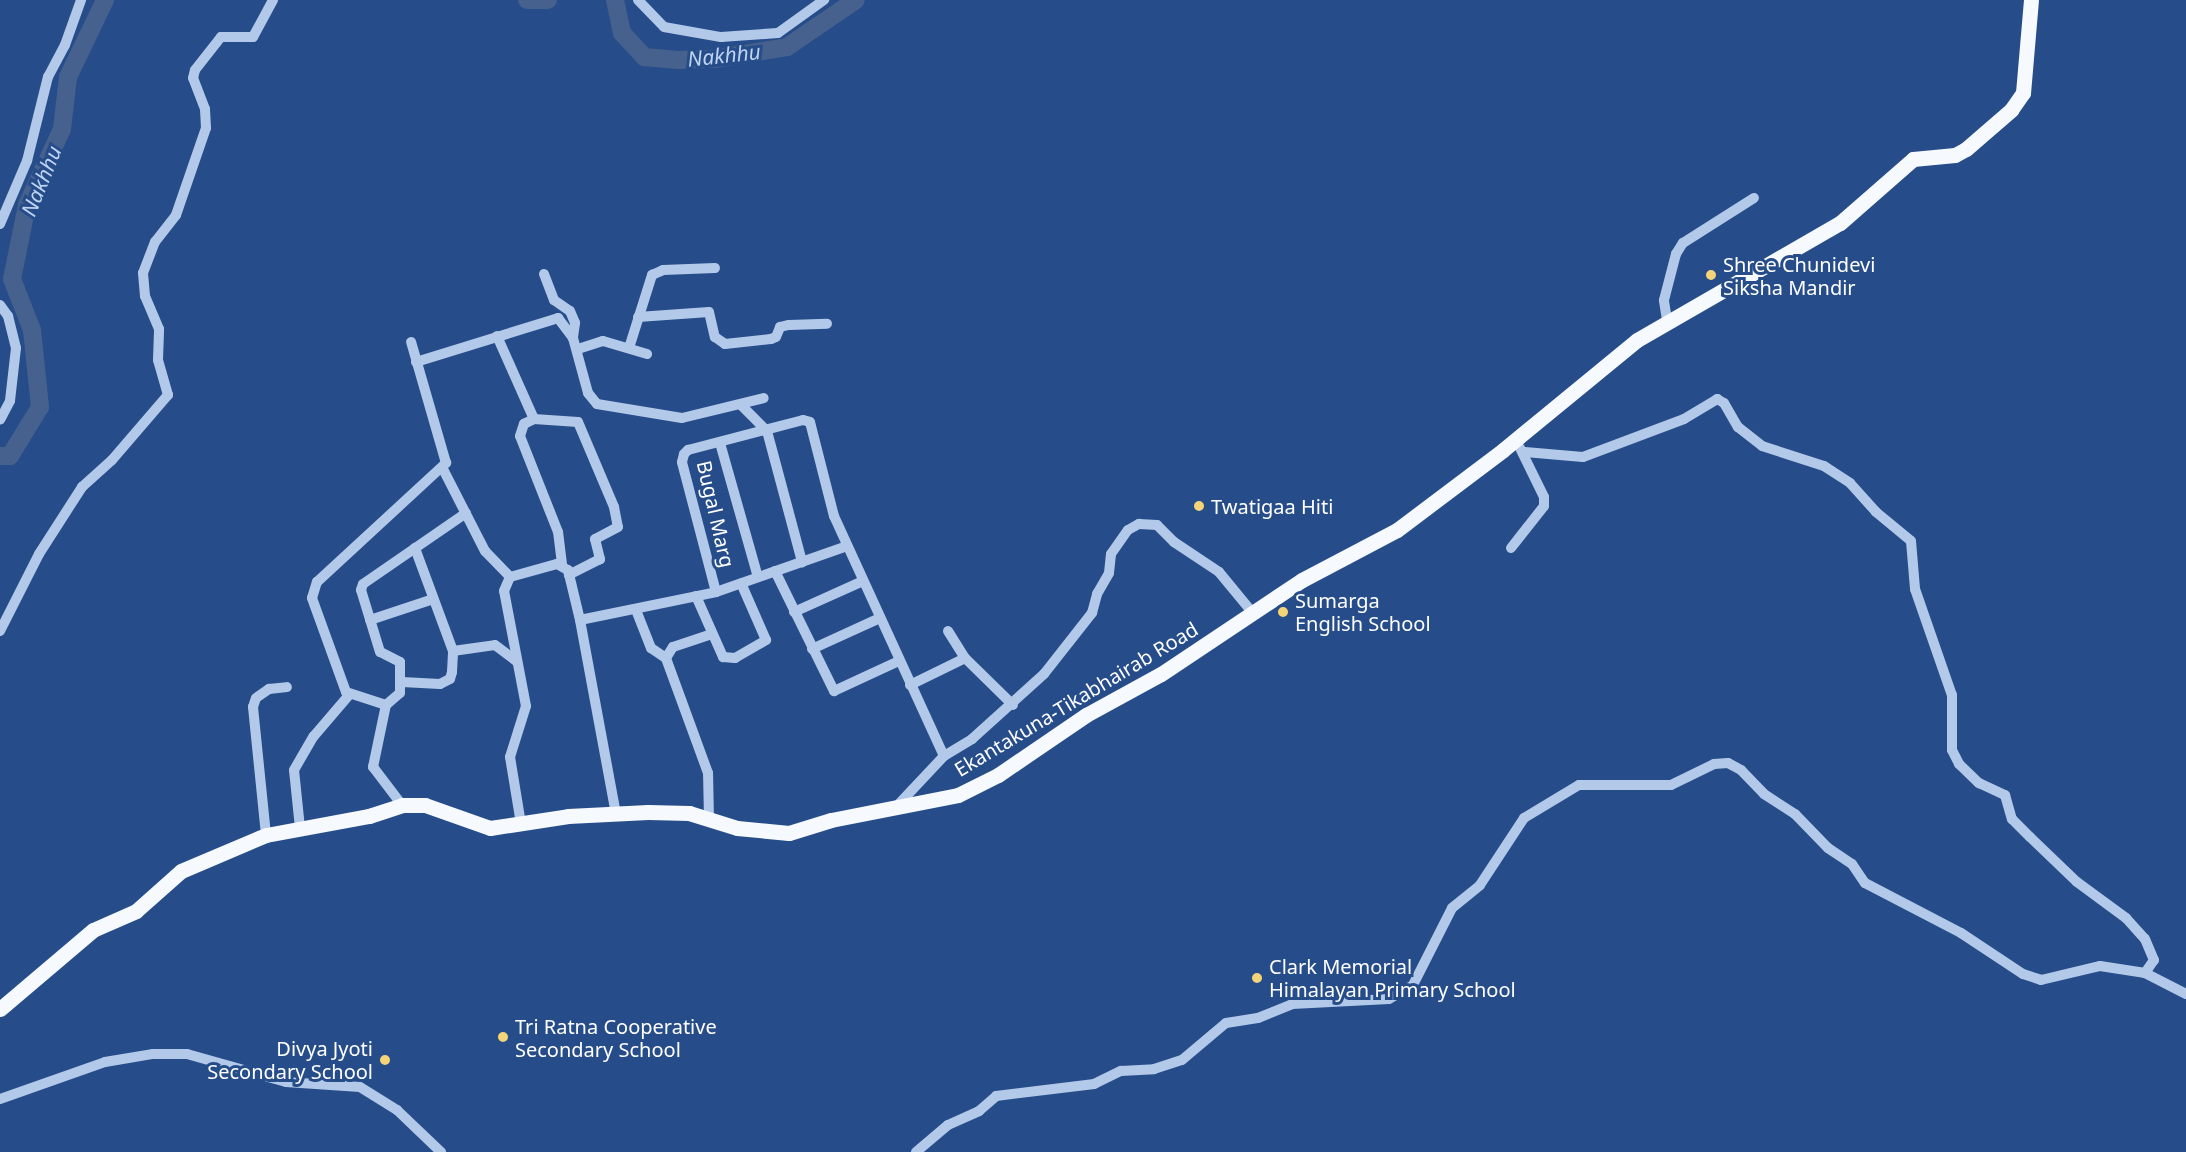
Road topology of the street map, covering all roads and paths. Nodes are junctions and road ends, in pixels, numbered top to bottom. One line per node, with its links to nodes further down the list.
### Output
1 (81, 0): 7 (street)
2 (273, 0): 50 (street)
3 (638, 0): 4 (street)
4 (824, 0)
5 (2031, 0): 12 (main road, Ekantakuna-Tikabhairab Road)
6 (1754, 198): 12 (street)
7 (0, 224)
8 (715, 268): 11 (street)
9 (544, 274): 15 (street)
10 (0, 305): 24 (street)
11 (638, 317): 13 (street); 17 (street)
12 (1667, 320): 27 (main road, Ekantakuna-Tikabhairab Road)
13 (827, 324)
14 (497, 336): 15 (street); 20 (street); 23 (street)
15 (573, 338): 18 (street)
16 (411, 342): 20 (street)
17 (629, 348): 18 (street); 19 (street)
18 (578, 349): 22 (street)
19 (647, 354)
20 (416, 362): 28 (street)
21 (764, 398): 22 (street)
22 (741, 405): 25 (street)
23 (534, 418): 34 (street); 36 (street)
24 (0, 420)
25 (767, 431): 26 (street, Bugal Marg); 30 (street, Bugal Marg); 33 (street)
26 (720, 443): 38 (street); 41 (street, Bugal Marg)
27 (1514, 448): 32 (street); 46 (main road, Ekantakuna-Tikabhairab Road); 73 (street)
28 (443, 469): 29 (street); 62 (street)
29 (466, 513): 31 (street); 37 (street)
30 (847, 546): 33 (street, Bugal Marg); 39 (street, Bugal Marg)
31 (415, 548): 43 (street); 48 (street)
32 (1511, 548)
33 (802, 562): 35 (street, Bugal Marg)
34 (562, 564): 36 (street); 37 (street)
35 (775, 571): 38 (street, Bugal Marg); 45 (street)
36 (569, 575): 49 (street)
37 (510, 577): 58 (street)
38 (758, 577): 40 (street, Bugal Marg)
39 (863, 581): 45 (street); 47 (street, Bugal Marg)
40 (741, 583): 41 (street, Bugal Marg); 52 (street)
41 (716, 592): 42 (street, Bugal Marg)
42 (696, 596): 44 (street, Bugal Marg); 52 (street)
43 (433, 599): 48 (street); 54 (street)
44 (636, 610): 49 (street, Bugal Marg); 55 (street)
45 (794, 612): 53 (street)
46 (1252, 612): 64 (street); 67 (main road, Ekantakuna-Tikabhairab Road)
47 (880, 618): 53 (street); 57 (street, Bugal Marg)
48 (370, 620): 59 (street)
49 (580, 620): 68 (street)
50 (0, 631)
51 (948, 631): 56 (street)
52 (712, 634): 55 (street)
53 (812, 650): 57 (street)
54 (453, 651): 58 (street); 59 (street)
55 (666, 658): 69 (street)
56 (965, 658): 60 (street); 64 (street)
57 (899, 661): 60 (street, Bugal Marg)
58 (516, 662): 70 (street)
59 (402, 682): 63 (street)
60 (910, 686): 65 (street, Bugal Marg)
61 (287, 687): 72 (street)
62 (349, 695): 63 (street); 71 (street)
63 (386, 705): 66 (street)
64 (1013, 705): 65 (street)
65 (944, 756): 67 (street)
66 (402, 805): 70 (main road, Ekantakuna-Tikabhairab Road); 71 (main road, Ekantakuna-Tikabhairab Road)
67 (897, 806): 69 (main road, Ekantakuna-Tikabhairab Road)
68 (616, 815): 69 (main road, Ekantakuna-Tikabhairab Road); 70 (main road, Ekantakuna-Tikabhairab Road)
69 (709, 819)
70 (521, 824)
71 (300, 828): 72 (main road, Ekantakuna-Tikabhairab Road)
72 (266, 835): 75 (main road, Ekantakuna-Tikabhairab Road)
73 (2145, 973): 74 (street); 78 (street)
74 (2186, 994)
75 (0, 1009)
76 (0, 1099): 77 (street)
77 (441, 1152)
78 (916, 1152)

